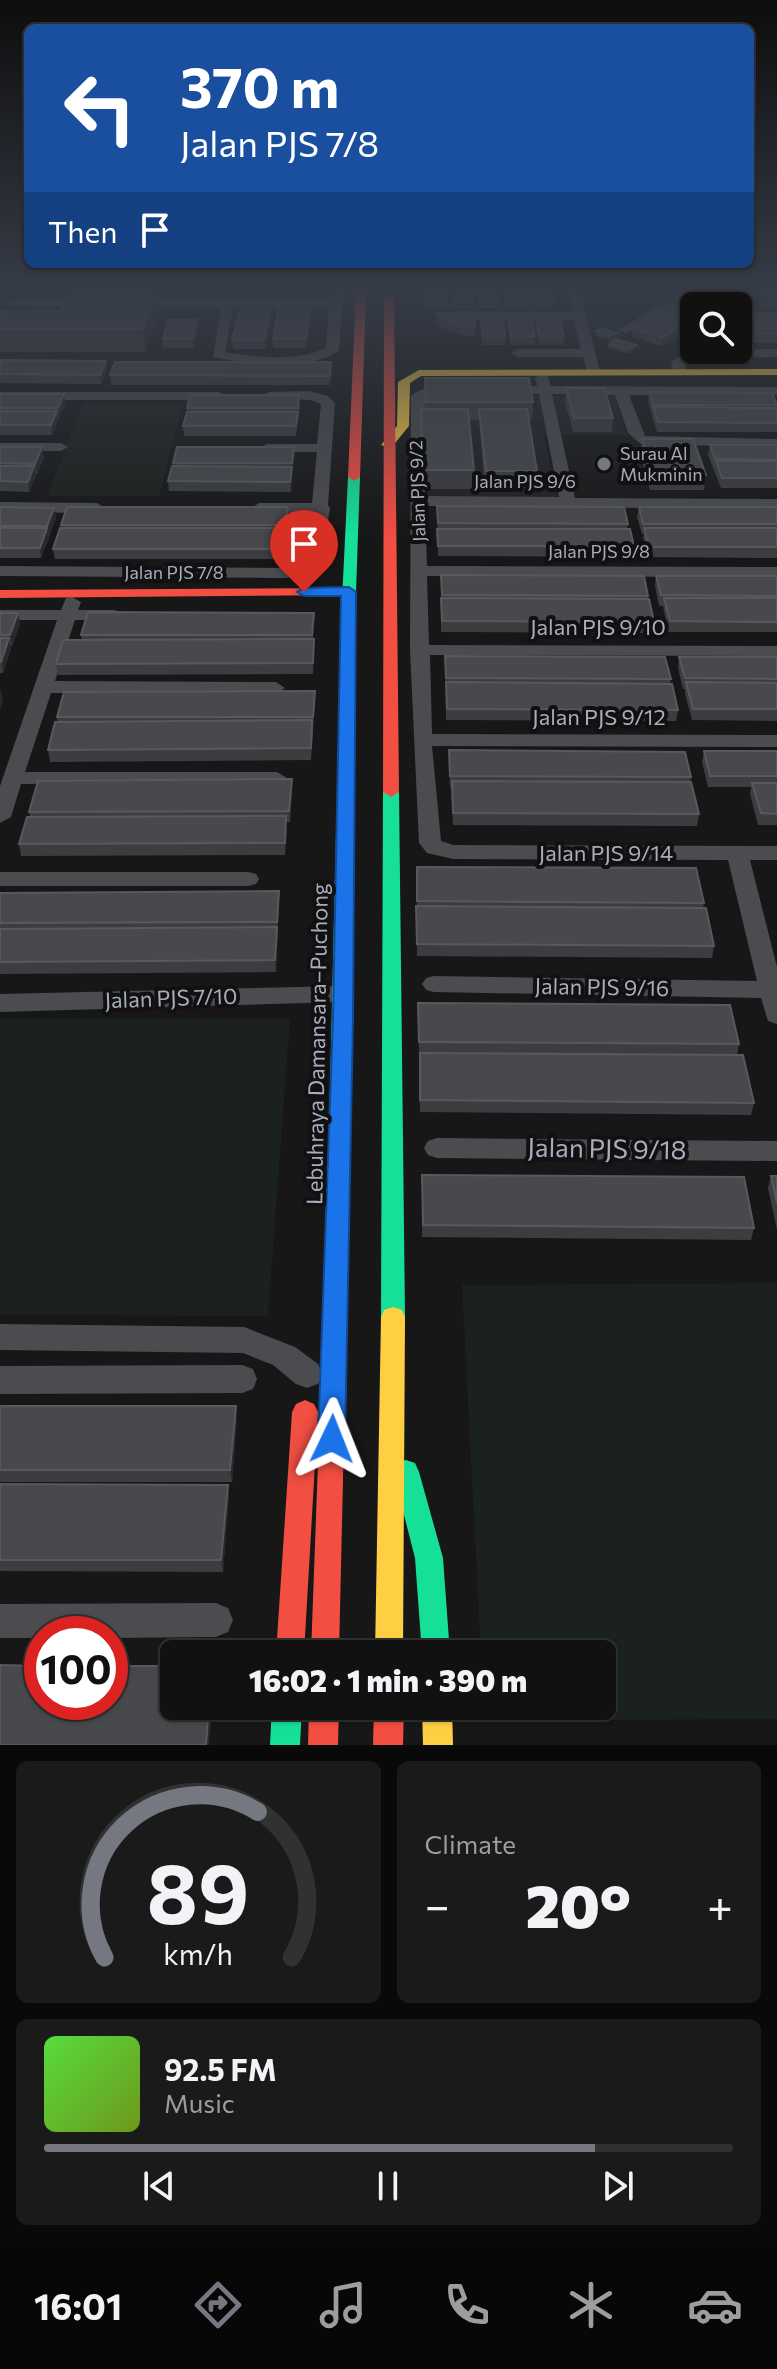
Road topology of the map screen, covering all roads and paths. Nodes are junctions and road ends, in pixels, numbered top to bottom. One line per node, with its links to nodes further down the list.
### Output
1 (358, 372): 24 (main road, Lebuhraya Damansara–Puchong)
2 (388, 372): 9 (main road)
3 (565, 372): 4 (main road)
4 (543, 381): 5 (street, Jalan PJS 9/2); 9 (main road); 14 (street, Jalan PJS 9/2); 15 (street)
5 (621, 391): 6 (street, Jalan PJS 9/2); 8 (street)
6 (777, 391)
7 (0, 396): 13 (street)
8 (777, 443)
9 (387, 445): 57 (main road)
10 (0, 447): 11 (street)
11 (61, 447)
12 (252, 448): 13 (street)
13 (325, 448): 20 (street)
14 (417, 501): 15 (street, Jalan PJS 9/6); 22 (street, Jalan PJS 9/2)
15 (568, 502): 16 (street, Jalan PJS 9/6)
16 (777, 504)
17 (0, 507): 18 (street)
18 (117, 508)
19 (243, 508): 20 (street)
20 (322, 508): 21 (street)
21 (0, 571)
22 (421, 571): 23 (street, Jalan PJS 9/8); 30 (street, Jalan PJS 9/2)
23 (777, 572)
24 (349, 592): 26 (main road, Jalan PJS 7/8); 46 (main road, Lebuhraya Damansara–Puchong)
25 (0, 594): 26 (main road, Jalan PJS 7/8)
26 (75, 594): 28 (street)
27 (0, 615): 28 (street)
28 (67, 615): 29 (street); 32 (street)
29 (128, 615)
30 (419, 650): 31 (street, Jalan PJS 9/10); 34 (street, Jalan PJS 9/2)
31 (777, 651)
32 (43, 687): 33 (street); 36 (street)
33 (276, 688)
34 (422, 740): 35 (street, Jalan PJS 9/12); 39 (street, Jalan PJS 9/2)
35 (777, 741)
36 (13, 778): 37 (street); 38 (street)
37 (277, 778)
38 (0, 817)
39 (435, 848): 40 (street, Jalan PJS 9/14)
40 (737, 853): 41 (street, Jalan PJS 9/14); 45 (street)
41 (777, 853)
42 (0, 879): 43 (street)
43 (248, 879)
44 (434, 984): 45 (street, Jalan PJS 9/16)
45 (771, 990): 48 (street)
46 (341, 994): 47 (street, Jalan PJS 7/10); 51 (main road, Lebuhraya Damansara–Puchong)
47 (0, 1003)
48 (777, 1015)
49 (437, 1148): 50 (street, Jalan PJS 9/18)
50 (777, 1151)
51 (340, 1163): 52 (main road); 61 (main road, Lebuhraya Damansara–Puchong)
52 (318, 1245)
53 (0, 1337): 54 (street)
54 (308, 1359): 60 (main road)
55 (242, 1379): 56 (street)
56 (0, 1380)
57 (393, 1421): 62 (main road); 63 (main road)
58 (216, 1620): 59 (street)
59 (0, 1621)
60 (291, 1640)
61 (325, 1640)
62 (389, 1640)
63 (435, 1640)
64 (286, 1720): 68 (main road)
65 (324, 1720): 69 (main road)
66 (389, 1720): 70 (main road)
67 (437, 1720): 71 (main road)
68 (285, 1745)
69 (323, 1745)
70 (388, 1745)
71 (438, 1745)

